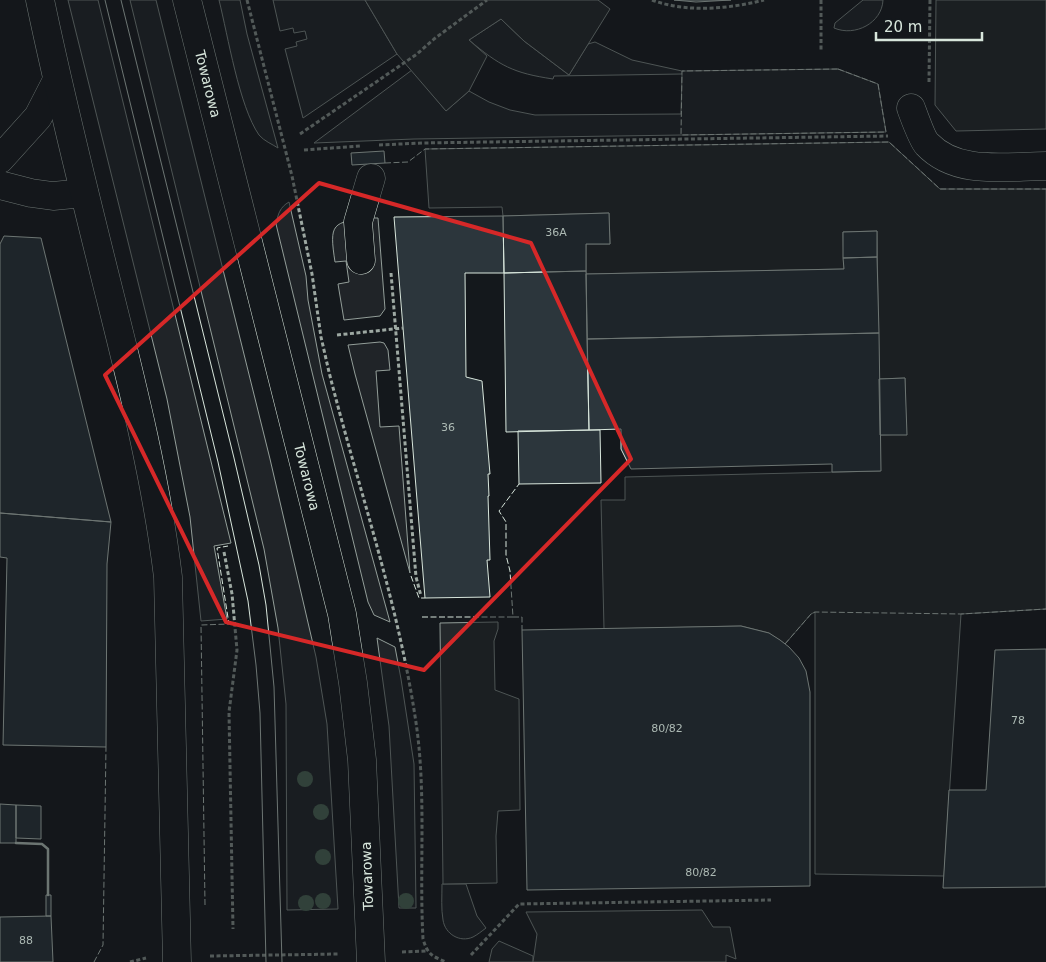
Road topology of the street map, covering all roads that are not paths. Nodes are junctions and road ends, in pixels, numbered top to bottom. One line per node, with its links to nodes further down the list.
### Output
1 (40, 0): 3 (main road)
2 (187, 0): 12 (main road, Towarowa)
3 (57, 80): 5 (main road); 9 (main road)
4 (911, 108): 6 (main road)
5 (0, 159)
6 (1046, 166)
7 (371, 178): 10 (main road)
8 (0, 185): 9 (main road)
9 (84, 193): 11 (main road)
10 (361, 260)
11 (178, 962)
12 (371, 962)

